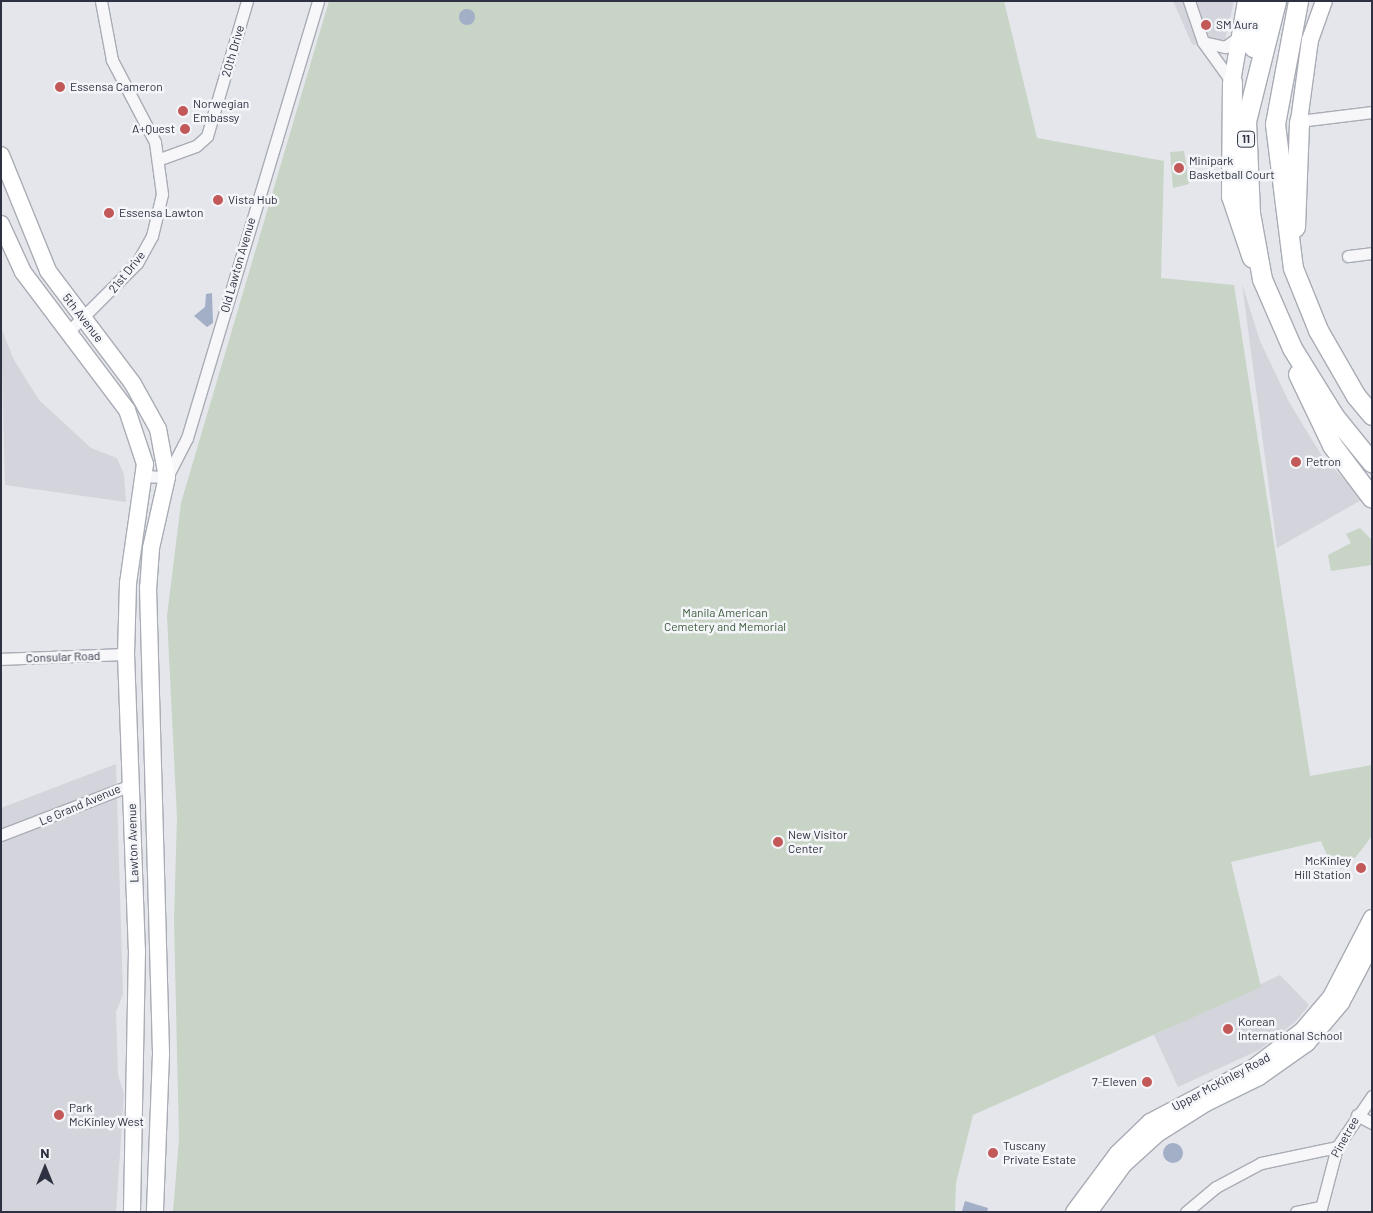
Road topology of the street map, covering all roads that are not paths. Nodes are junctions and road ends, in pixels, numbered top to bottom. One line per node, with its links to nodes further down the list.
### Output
1 (101, 1): 17 (street, 21st Drive)
2 (247, 1): 17 (street, 20th Drive)
3 (318, 1): 29 (street, Old Lawton Avenue)
4 (1189, 1): 11 (street)
5 (1246, 1): 10 (main road)
6 (1260, 1): 14 (main road)
7 (1276, 1): 14 (main road, 11)
8 (1298, 1): 21 (main road)
9 (1324, 1): 15 (main road)
10 (1239, 37): 11 (street); 12 (main road)
11 (1203, 42): 12 (street)
12 (1232, 82): 22 (main road)
13 (1372, 112): 15 (street)
14 (1246, 121): 22 (main road, 11)
15 (1299, 121): 21 (main road)
16 (1, 156): 23 (main road, 5th Avenue)
17 (160, 159): 23 (street, 21st Drive)
18 (1, 224): 25 (main road, 5th Avenue)
19 (1372, 253): 20 (street)
20 (1348, 256)
21 (1294, 268): 26 (main road)
22 (1262, 279): 24 (main road, 11)
23 (82, 320): 25 (street, 21st Drive); 29 (main road, 5th Avenue)
24 (1284, 330): 27 (main road, 11); 30 (main road)
25 (68, 332): 28 (main road, 5th Avenue)
26 (1372, 415)
27 (1372, 462)
28 (145, 476): 29 (street); 31 (main road, Lawton Avenue)
29 (167, 477): 44 (main road, Lawton Avenue)
30 (1372, 498)
31 (126, 654): 32 (street, Consular Road); 33 (main road, Lawton Avenue)
32 (1, 659)
33 (131, 784): 34 (street, Le Grand Avenue); 43 (main road, Lawton Avenue)
34 (1, 835)
35 (1372, 918): 37 (main road, Upper McKinley Road)
36 (1372, 944): 37 (main road, Upper McKinley Road)
37 (1226, 1086): 45 (main road, Upper McKinley Road); 46 (main road, Upper McKinley Road)
38 (1372, 1096): 39 (street, Pinetree)
39 (1357, 1115): 40 (street); 41 (street, Pinetree)
40 (1372, 1123)
41 (1337, 1147): 42 (street, Pinetree); 47 (street)
42 (1320, 1209): 48 (street)
43 (132, 1212)
44 (155, 1212)
45 (1074, 1212)
46 (1089, 1212)
47 (1186, 1212)
48 (1296, 1212)

